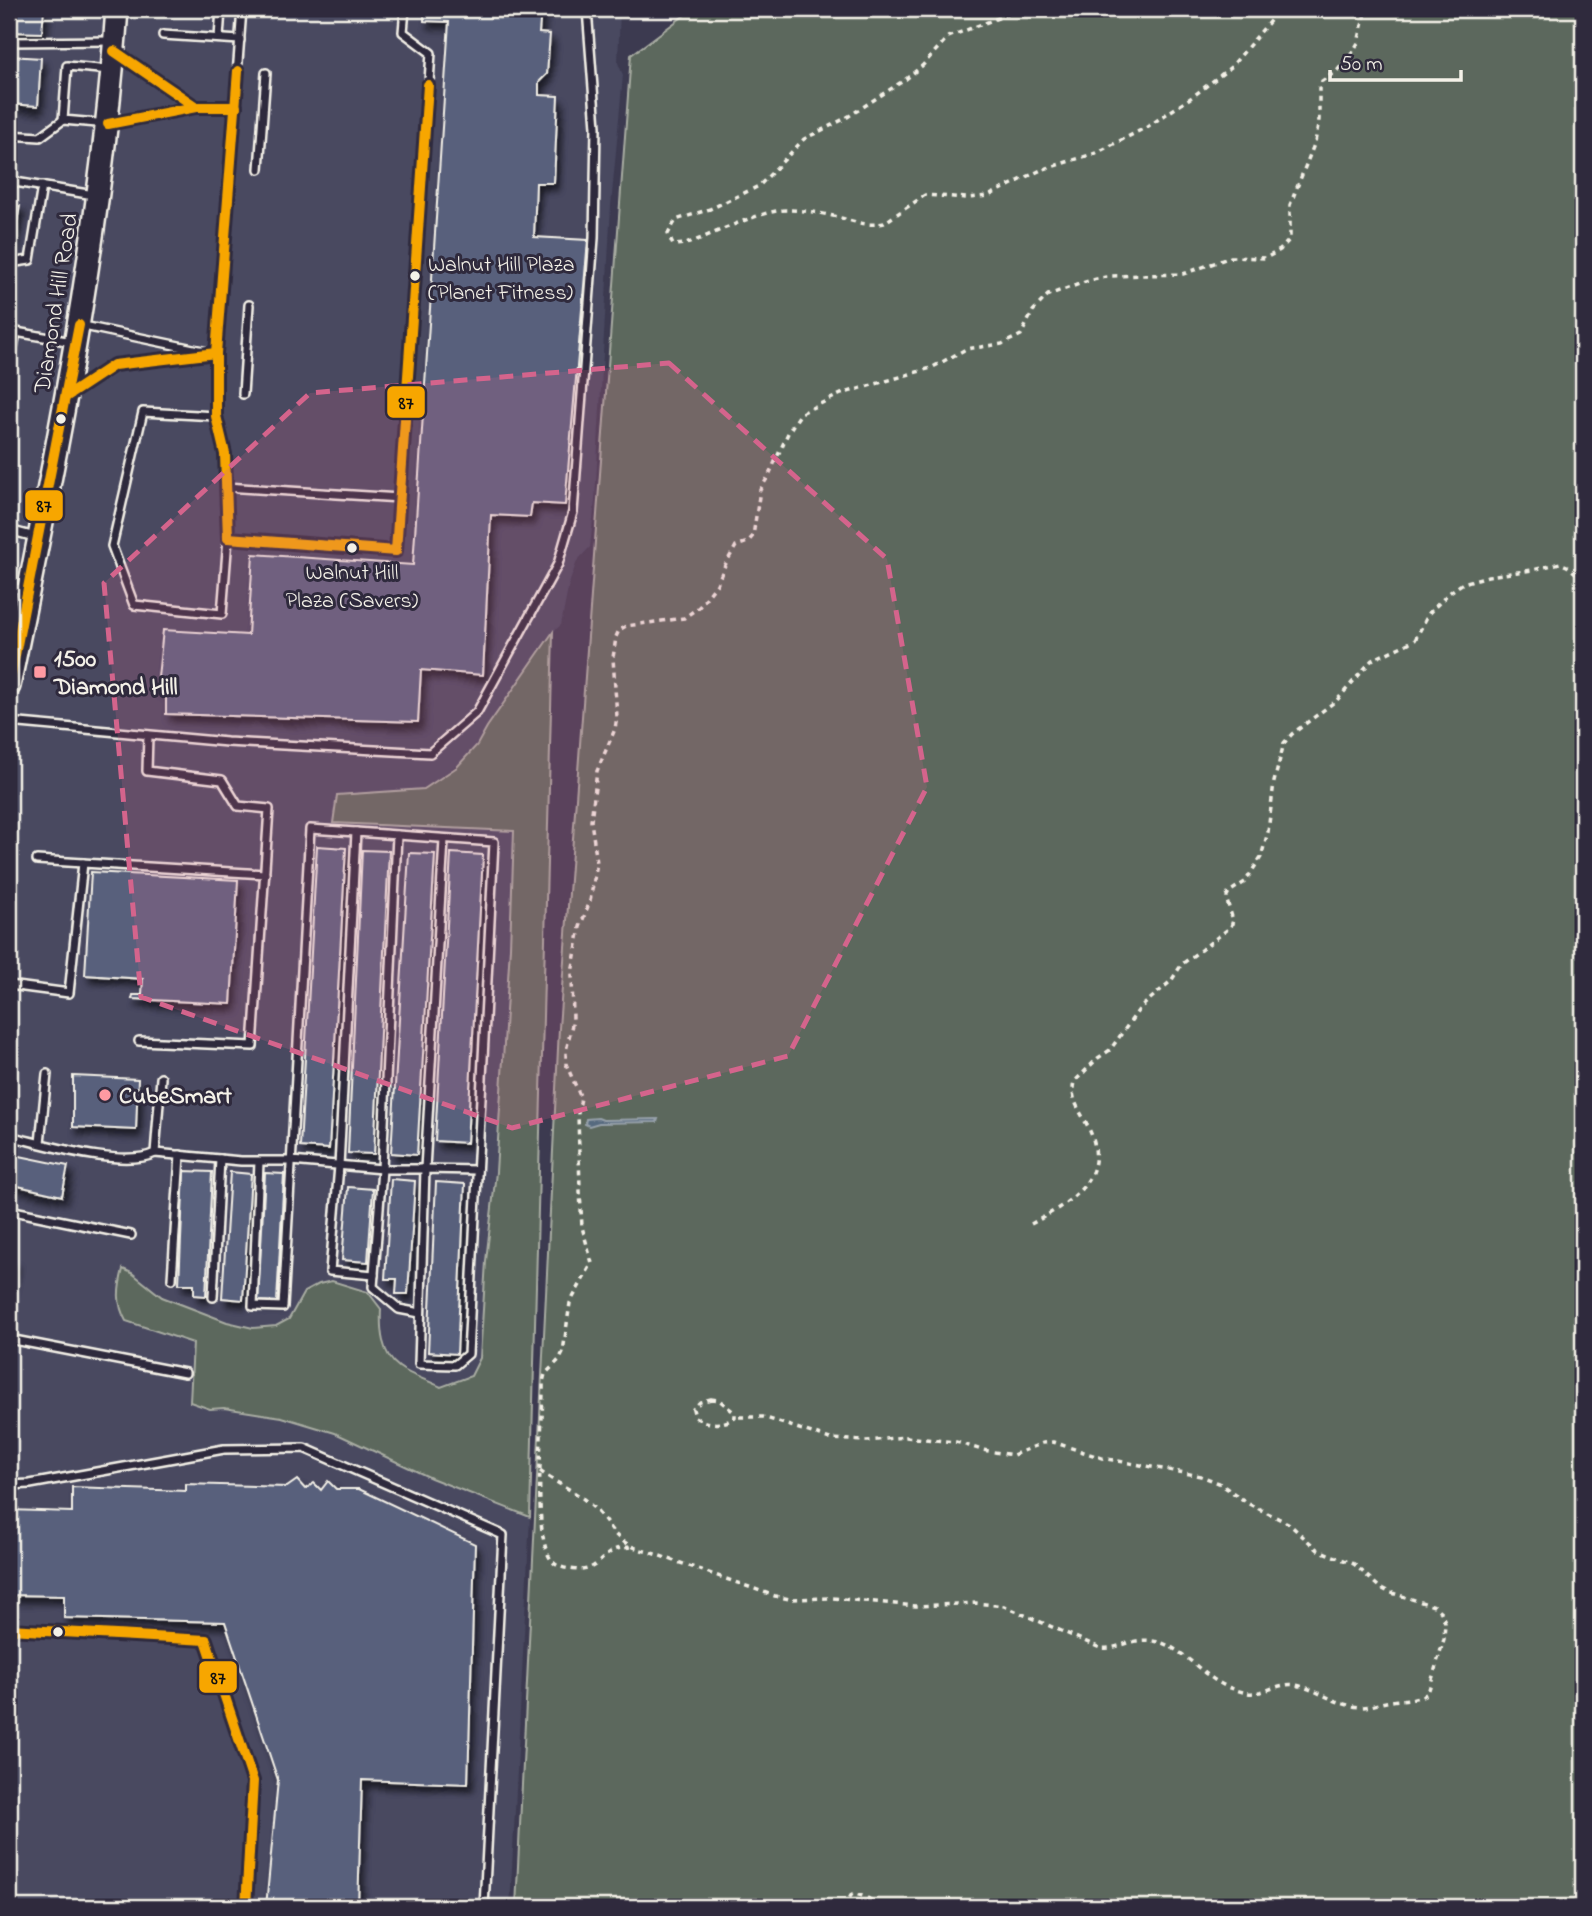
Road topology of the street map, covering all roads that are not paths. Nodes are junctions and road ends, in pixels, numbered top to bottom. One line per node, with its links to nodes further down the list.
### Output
1 (117, 9): 10 (main road, Diamond Hill Road)
2 (221, 9): 7 (lane)
3 (242, 9): 8 (lane)
4 (405, 9): 32 (lane)
5 (587, 9): 39 (lane)
6 (163, 35): 7 (lane)
7 (219, 38): 8 (lane)
8 (240, 40): 13 (lane)
9 (9, 42): 10 (lane)
10 (114, 54): 12 (lane); 14 (lane); 15 (main road, Diamond Hill Road)
11 (266, 73): 17 (lane)
12 (196, 107): 13 (lane); 15 (lane)
13 (236, 107): 26 (lane)
14 (63, 120): 15 (lane); 16 (lane)
15 (108, 124): 20 (main road, Diamond Hill Road)
16 (9, 135)
17 (259, 169)
18 (9, 181): 19 (lane)
19 (43, 186): 20 (lane); 21 (lane)
20 (98, 195): 25 (main road, Diamond Hill Road)
21 (9, 263)
22 (248, 305): 28 (lane)
23 (9, 322): 24 (lane)
24 (16, 332): 25 (lane); 27 (lane)
25 (77, 334): 26 (lane); 29 (main road, Diamond Hill Road)
26 (216, 353): 29 (lane); 30 (lane)
27 (9, 369)
28 (243, 394)
29 (67, 396): 34 (main road, Diamond Hill Road)
30 (216, 416): 31 (lane); 35 (lane)
31 (226, 487): 32 (lane); 35 (lane)
32 (400, 498): 35 (lane)
33 (9, 530): 34 (lane)
34 (39, 538): 36 (main road, Diamond Hill Road)
35 (228, 538)
36 (19, 589): 37 (main road, Diamond Hill Road)
37 (9, 686)
38 (9, 722): 39 (lane)
39 (148, 735): 45 (lane)
40 (356, 832): 41 (lane); 55 (lane); 57 (lane)
41 (397, 835): 42 (lane); 58 (lane)
42 (444, 840): 59 (lane); 60 (lane)
43 (37, 860): 44 (lane)
44 (83, 863): 45 (lane); 46 (lane)
45 (265, 874): 47 (lane)
46 (9, 985)
47 (139, 1041)
48 (47, 1074): 51 (lane)
49 (161, 1078): 52 (lane)
50 (9, 1136): 51 (lane)
51 (40, 1143): 52 (lane)
52 (155, 1153): 53 (lane)
53 (180, 1155): 54 (lane); 64 (lane)
54 (220, 1159): 56 (lane); 65 (lane)
55 (291, 1161): 56 (lane); 56 (lane); 57 (lane)
56 (259, 1162)
57 (339, 1166): 58 (lane); 63 (lane)
58 (382, 1169): 59 (lane); 63 (lane)
59 (425, 1169): 60 (lane); 66 (lane)
60 (477, 1170): 66 (lane)
61 (9, 1210): 62 (lane)
62 (131, 1235)
63 (374, 1275): 66 (lane)
64 (172, 1279)
65 (213, 1297)
66 (420, 1313)
67 (9, 1339): 68 (lane)
68 (185, 1373)
69 (9, 1485): 72 (lane)
70 (9, 1629): 71 (lane)
71 (246, 1907)
72 (484, 1907)

